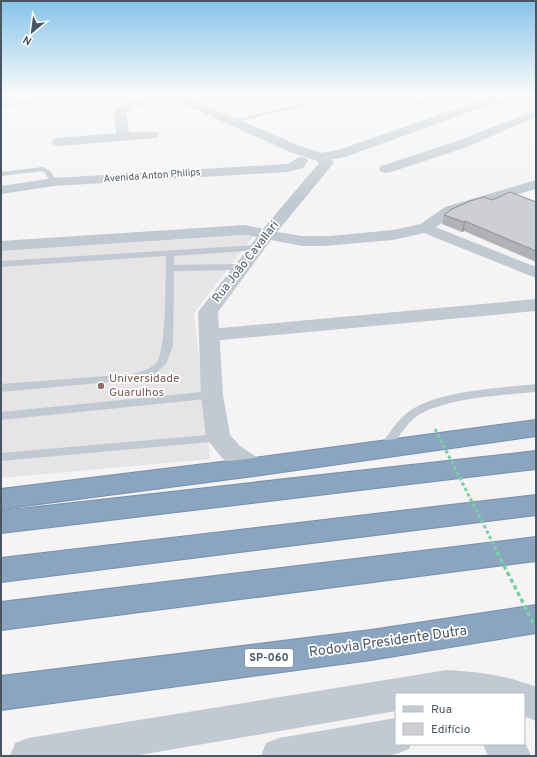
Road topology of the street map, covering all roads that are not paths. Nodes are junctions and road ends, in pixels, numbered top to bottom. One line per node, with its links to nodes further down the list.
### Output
1 (122, 129): 6 (street)
2 (247, 129): 8 (street)
3 (412, 129): 9 (street)
4 (494, 129): 11 (street)
5 (154, 135): 6 (street)
6 (123, 136): 7 (street)
7 (58, 142)
8 (298, 155): 9 (street); 10 (street, Avenida Anton Philips)
9 (323, 160): 13 (street, Rua João Cavallari)
10 (287, 168): 13 (street); 14 (street, Avenida Anton Philips)
11 (386, 169)
12 (1, 174): 14 (lane)
13 (312, 177): 18 (street, Rua João Cavallari)
14 (54, 182): 16 (street, Avenida Anton Philips)
15 (536, 184): 17 (street)
16 (1, 190)
17 (426, 228): 18 (street); 24 (street)
18 (265, 237): 19 (street); 20 (lane); 22 (street, Rua João Cavallari)
19 (1, 246)
20 (170, 254): 21 (lane); 23 (lane)
21 (1, 264)
22 (242, 267): 23 (lane); 26 (street, Rua João Cavallari)
23 (170, 268): 27 (lane)
24 (536, 273)
25 (536, 305): 26 (street)
26 (210, 334): 29 (street, Rua João Cavallari)
27 (1, 388)
28 (536, 388): 33 (lane)
29 (212, 395): 30 (lane); 32 (street, Rua João Cavallari)
30 (1, 416)
31 (536, 428): 33 (highway)
32 (218, 438): 34 (lane); 36 (street)
33 (385, 449): 36 (highway)
34 (1, 457)
35 (536, 460): 39 (highway)
36 (254, 467): 37 (highway)
37 (1, 499)
38 (536, 505): 41 (highway)
39 (1, 522)
40 (536, 549): 42 (highway)
41 (1, 570)
42 (1, 616)
43 (536, 619): 44 (highway, Rodovia Presidente Dutra / SP-060)
44 (1, 693)
45 (403, 693): 46 (street)
46 (506, 693)
47 (395, 694): 52 (street)
48 (525, 699): 49 (street)
49 (536, 704)
50 (395, 736): 53 (street)
51 (502, 745): 54 (street)
52 (28, 756)
53 (279, 756)
54 (513, 756)

